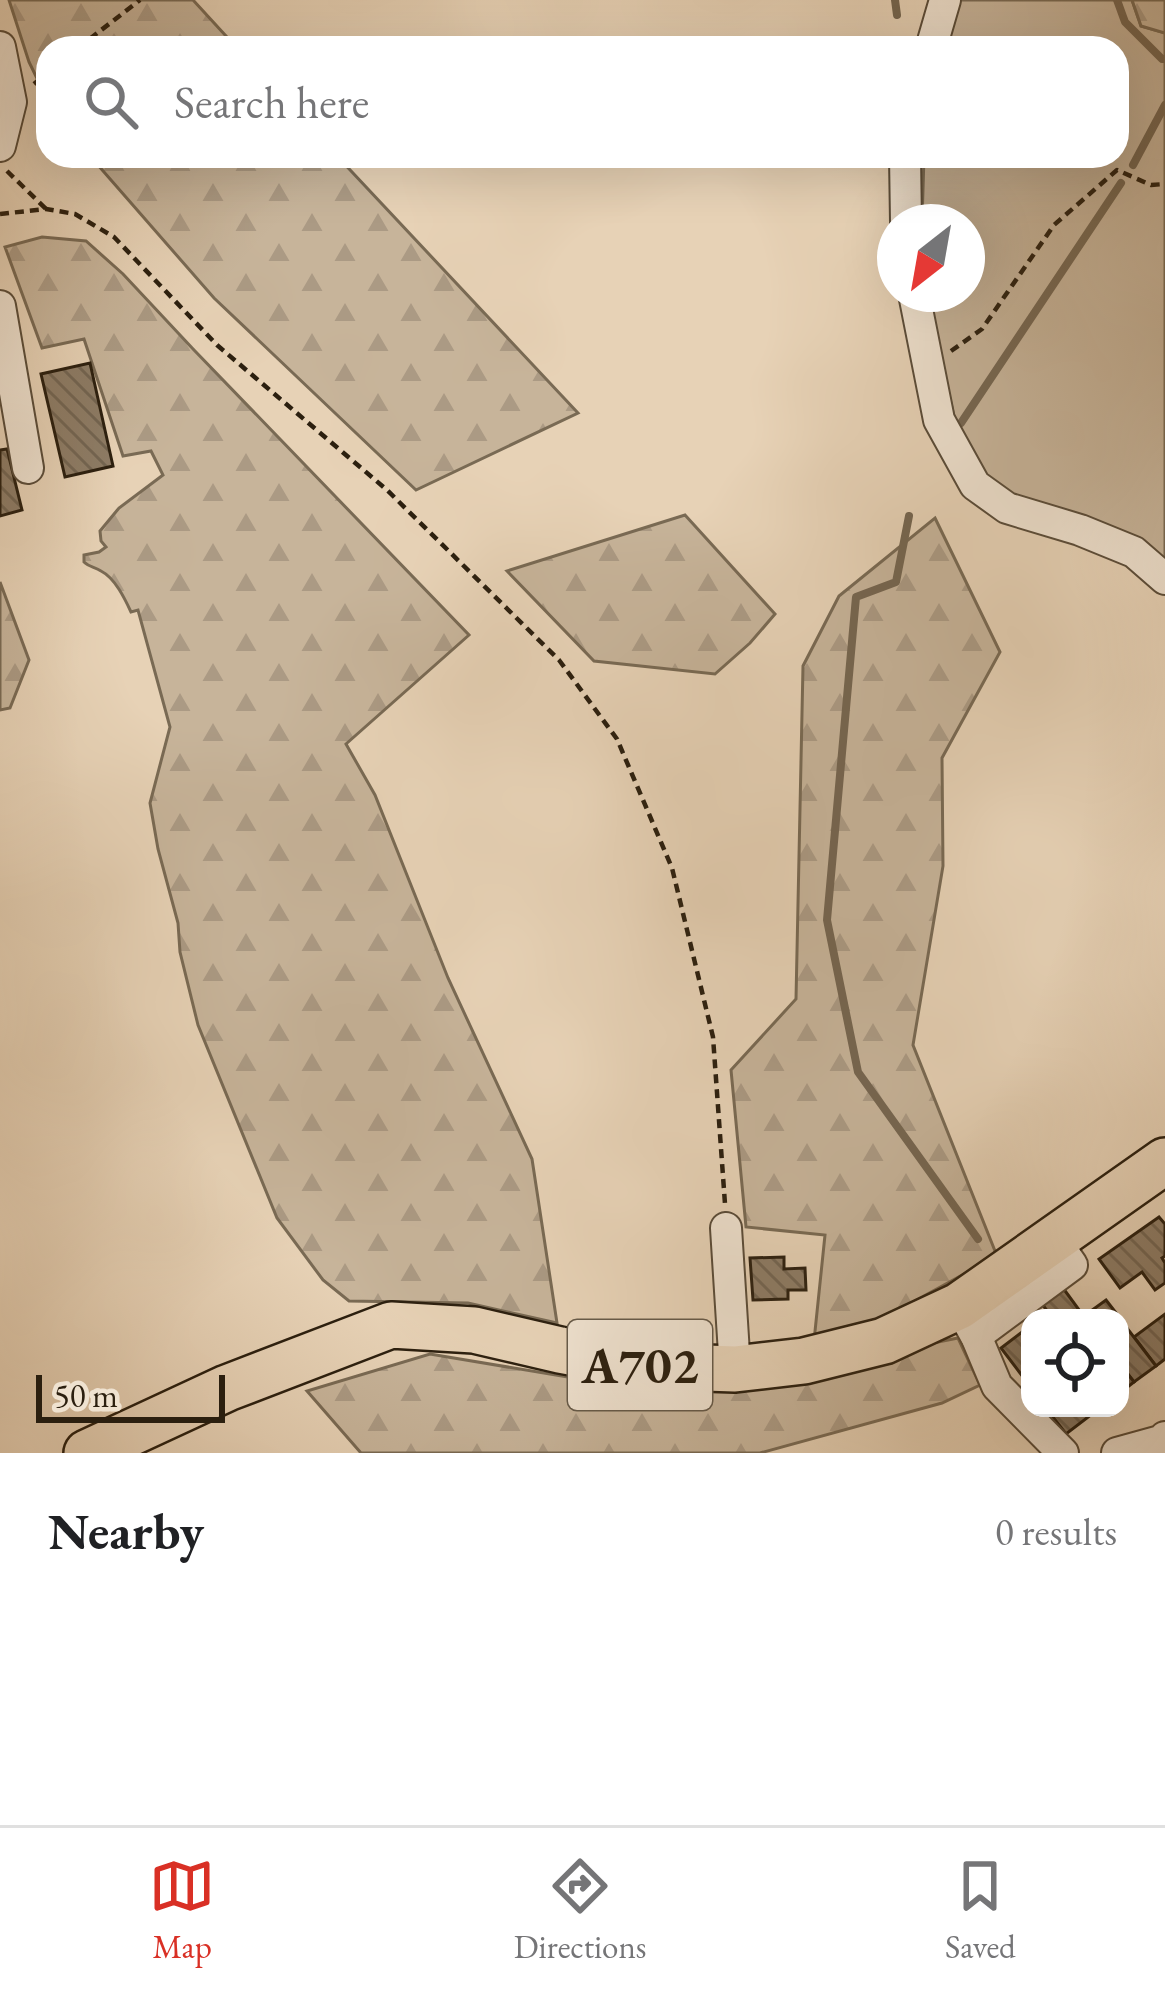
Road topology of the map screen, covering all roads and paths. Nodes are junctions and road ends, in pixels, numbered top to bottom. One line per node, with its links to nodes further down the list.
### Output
1 (140, 0): 3 (path)
2 (945, 0): 4 (street)
3 (94, 36)
4 (934, 36)
5 (0, 46): 6 (street)
6 (0, 146)
7 (0, 164): 11 (path)
8 (905, 168): 10 (street)
9 (1165, 184): 15 (path)
10 (906, 204)
11 (46, 208): 12 (path); 19 (path)
12 (0, 214)
13 (0, 306): 16 (street)
14 (917, 312): 15 (street)
15 (927, 364): 17 (street)
16 (28, 468)
17 (1165, 579)
18 (1165, 1161): 20 (highway, A702)
19 (726, 1228): 21 (street)
20 (967, 1321): 21 (highway, A702); 24 (street)
21 (736, 1369): 23 (highway, A702)
22 (1165, 1437): 25 (street)
23 (88, 1453)
24 (1063, 1453)
25 (1117, 1453)

